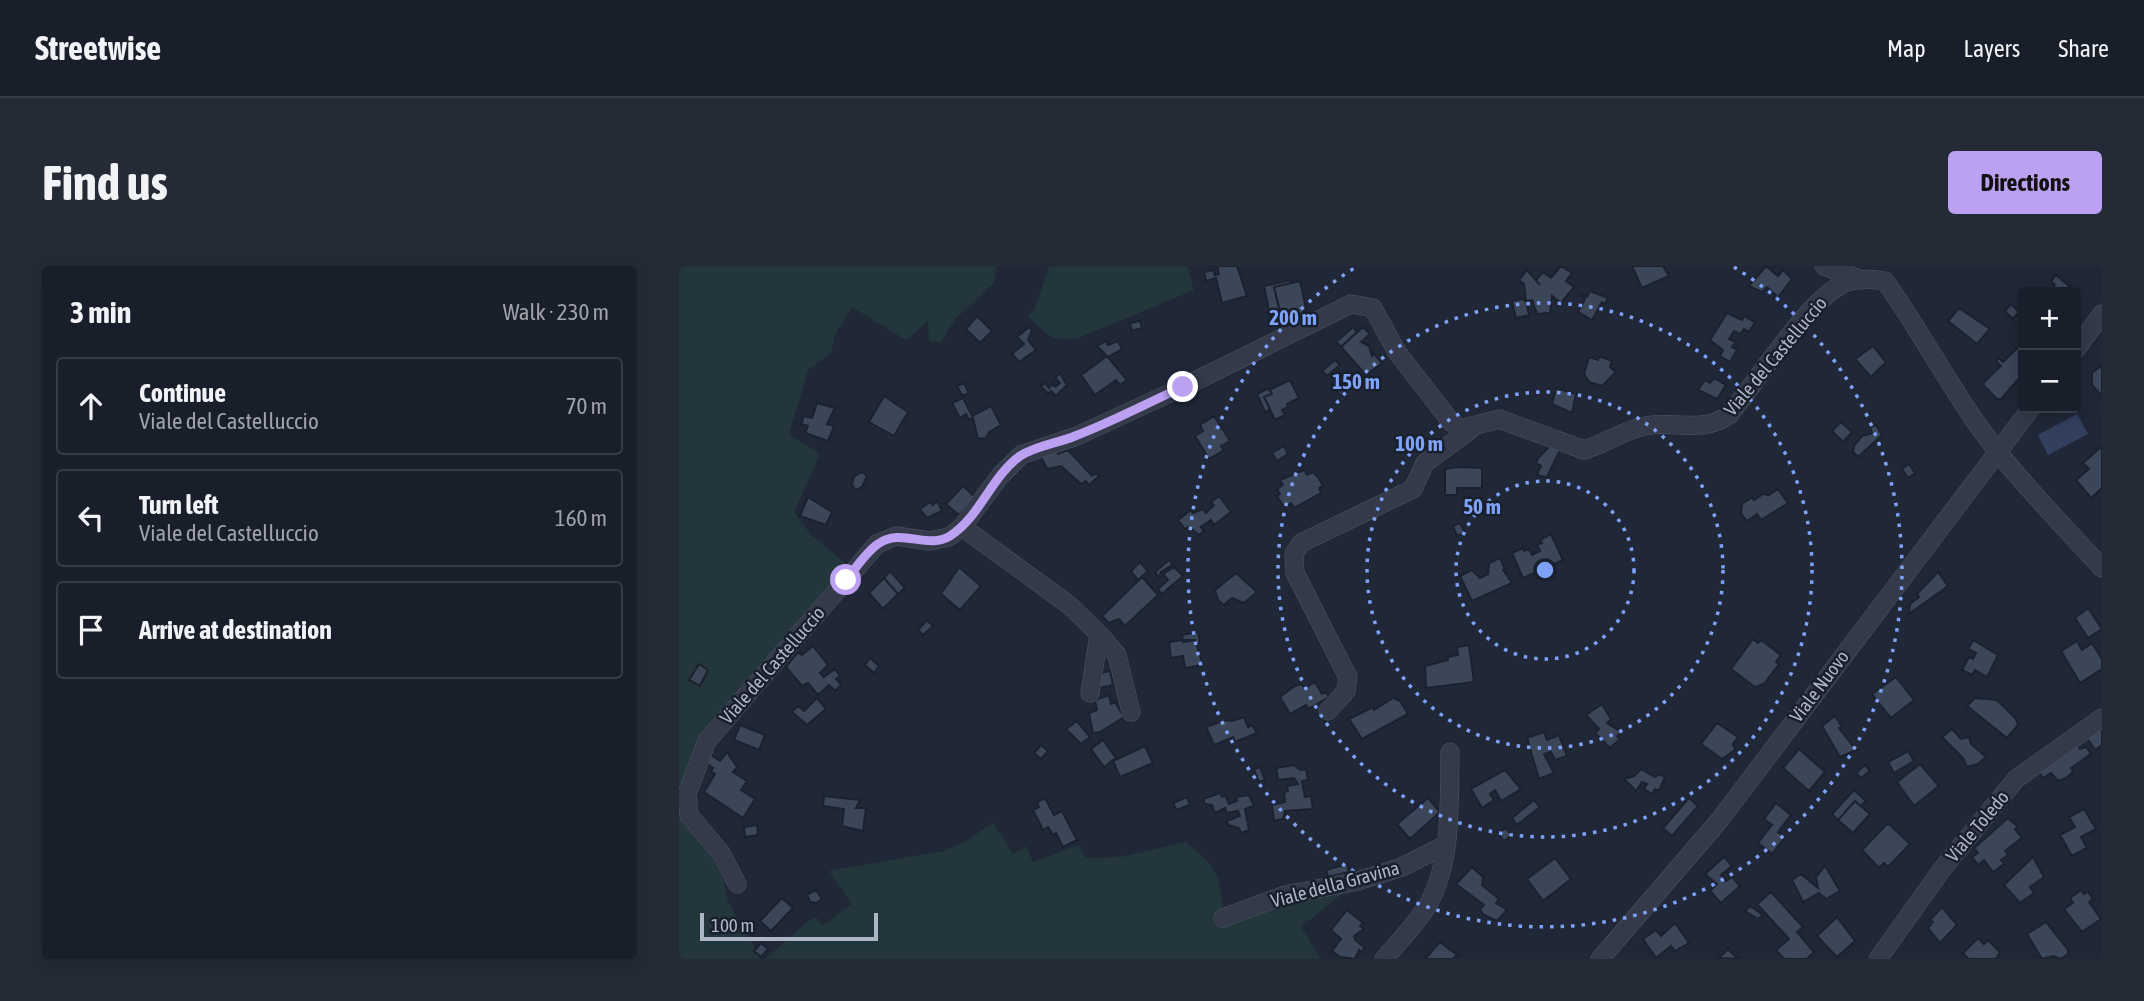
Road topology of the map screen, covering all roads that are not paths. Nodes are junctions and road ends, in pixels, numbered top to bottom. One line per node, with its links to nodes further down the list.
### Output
1 (1824, 266): 2 (street)
2 (1862, 280): 6 (street, Viale del Castelluccio); 7 (street)
3 (2102, 314): 4 (street)
4 (2081, 342)
5 (2027, 413): 7 (street, Viale Nuovo)
6 (1471, 429): 8 (street); 12 (street, Viale del Castelluccio)
7 (1998, 452): 9 (street); 20 (street, Viale Nuovo)
8 (962, 527): 10 (street); 17 (street, Viale del Castelluccio)
9 (2102, 568)
10 (1099, 634): 11 (street); 13 (street)
11 (1090, 693)
12 (1328, 711)
13 (1131, 712)
14 (2102, 718): 21 (street, Viale Toledo)
15 (1450, 752): 16 (street)
16 (1445, 845): 18 (street, Viale della Gravina); 19 (street)
17 (737, 884)
18 (1223, 918)
19 (1384, 959)
20 (1600, 959)
21 (1878, 959)

